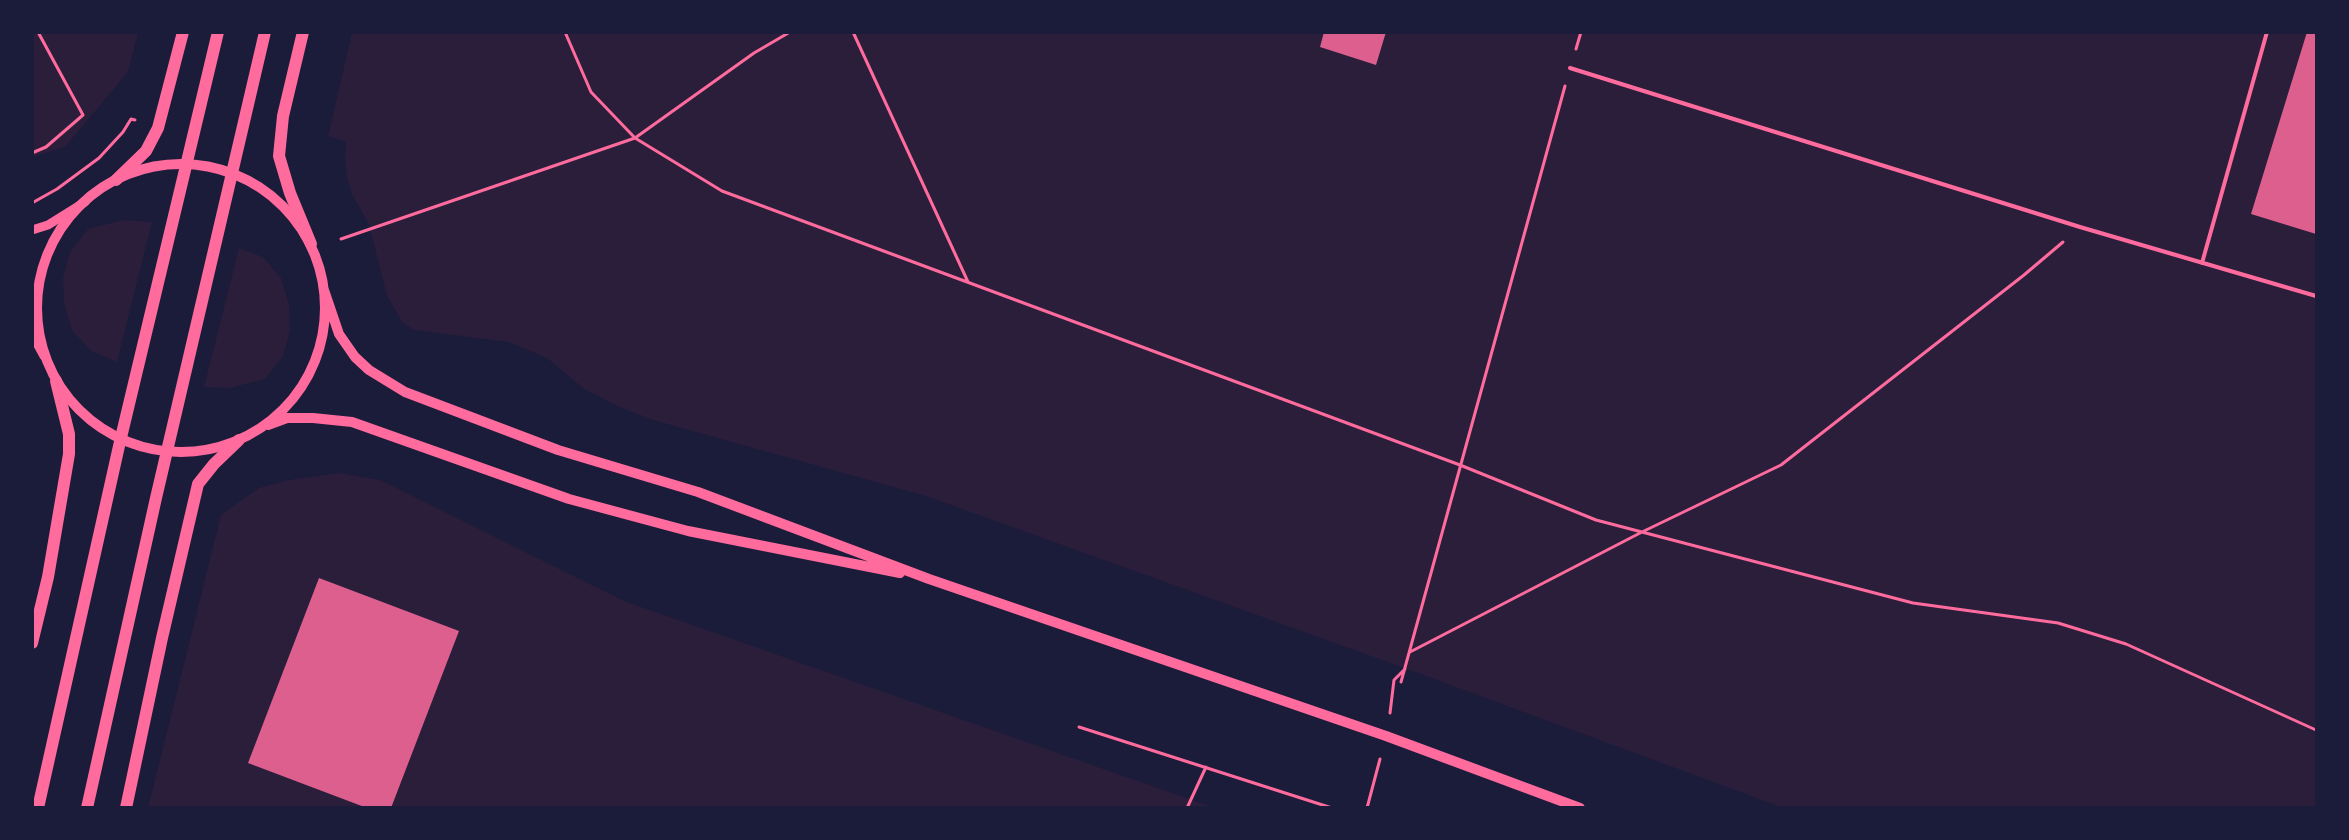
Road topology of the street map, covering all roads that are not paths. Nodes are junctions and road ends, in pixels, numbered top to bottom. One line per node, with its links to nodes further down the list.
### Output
1 (183, 32): 7 (main road)
2 (218, 32): 21 (main road)
3 (265, 32): 22 (main road)
4 (303, 32): 10 (main road)
5 (2267, 32): 11 (lane)
6 (1570, 68): 11 (lane)
7 (116, 180): 8 (main road); 10 (main road)
8 (85, 202): 9 (street); 15 (main road)
9 (32, 230)
10 (311, 244): 12 (main road)
11 (2202, 263): 13 (lane)
12 (324, 290): 17 (main road); 19 (main road)
13 (2316, 296)
14 (32, 334): 15 (street)
15 (44, 356): 16 (main road)
16 (56, 381): 18 (main road); 20 (main road)
17 (262, 427): 18 (main road); 19 (main road)
18 (239, 440): 23 (main road)
19 (929, 578): 24 (main road)
20 (32, 642)
21 (38, 808)
22 (87, 808)
23 (126, 808)
24 (1580, 808)

